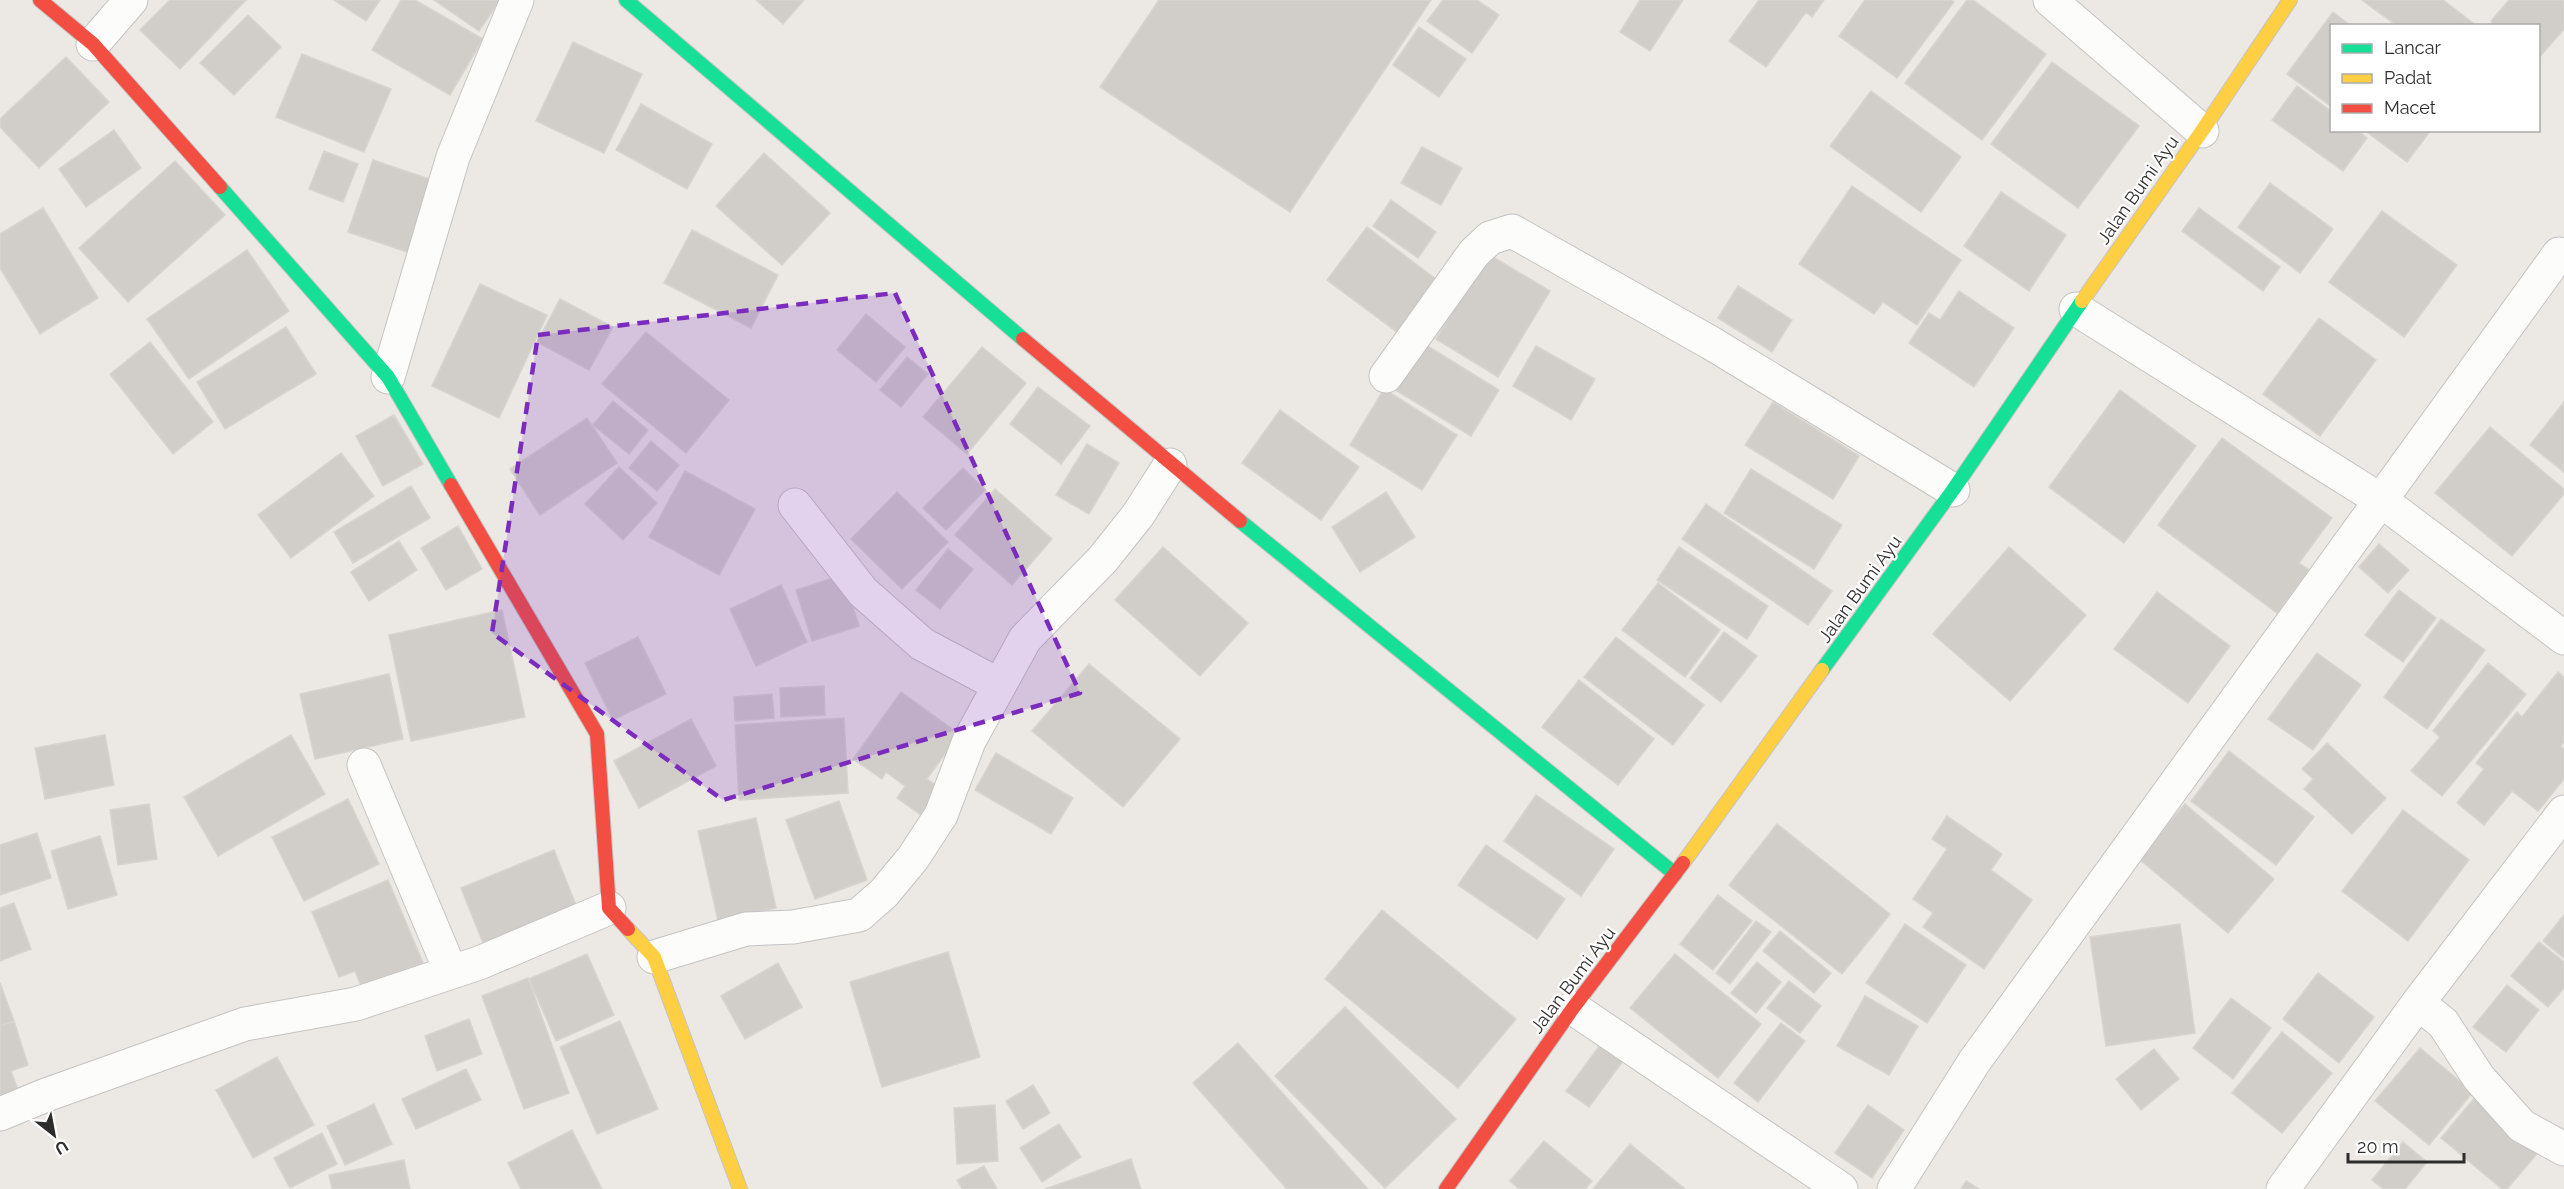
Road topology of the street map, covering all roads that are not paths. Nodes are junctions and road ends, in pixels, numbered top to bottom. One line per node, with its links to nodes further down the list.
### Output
1 (40, 0): 7 (street)
2 (131, 0): 7 (street)
3 (517, 0): 12 (street)
4 (626, 0): 13 (street)
5 (2050, 0): 8 (street)
6 (2290, 0): 8 (street, Jalan Bumi Ayu)
7 (93, 44): 12 (street)
8 (2202, 131): 10 (street, Jalan Bumi Ayu)
9 (2559, 254): 15 (street)
10 (2076, 309): 14 (street, Jalan Bumi Ayu); 15 (street)
11 (1386, 376): 14 (street)
12 (388, 377): 22 (street)
13 (1170, 465): 18 (street); 21 (street)
14 (1953, 490): 21 (street, Jalan Bumi Ayu)
15 (2382, 501): 17 (street); 32 (street)
16 (795, 505): 18 (street)
17 (2564, 638)
18 (999, 685): 23 (street)
19 (364, 765): 24 (street)
20 (2564, 812): 25 (street)
21 (1675, 874): 26 (street, Jalan Bumi Ayu)
22 (609, 908): 23 (street); 24 (street)
23 (654, 957): 29 (street)
24 (451, 972): 27 (street)
25 (2418, 1003): 28 (street); 33 (street)
26 (1573, 1008): 30 (street, Jalan Bumi Ayu); 31 (street)
27 (0, 1114)
28 (2564, 1149)
29 (740, 1189)
30 (1446, 1189)
31 (1841, 1189)
32 (1894, 1189)
33 (2283, 1189)

